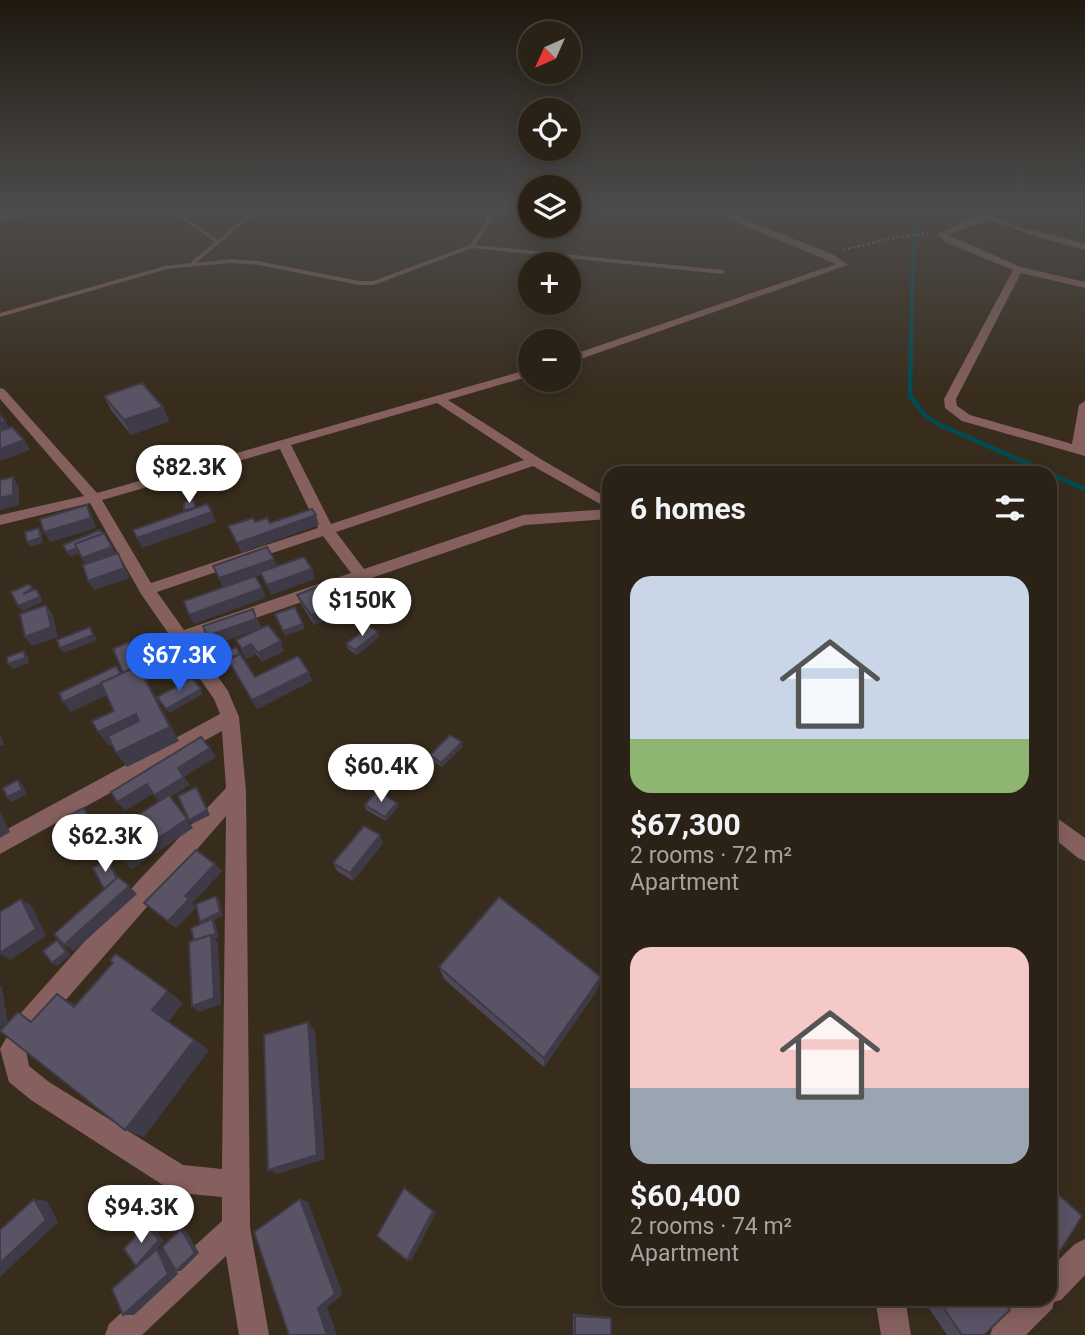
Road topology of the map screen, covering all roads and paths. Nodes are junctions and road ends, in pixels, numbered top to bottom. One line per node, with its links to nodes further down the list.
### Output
1 (159, 269): 10 (lane)
2 (287, 269): 3 (lane)
3 (413, 269)
4 (696, 269): 8 (lane)
5 (831, 269): 11 (street)
6 (1018, 269): 17 (street)
7 (1019, 269): 9 (street)
8 (722, 272)
9 (1085, 285)
10 (0, 315)
11 (581, 356)
12 (518, 376): 14 (street)
13 (0, 393): 19 (street)
14 (439, 399): 16 (street); 18 (street)
15 (1085, 405): 17 (street)
16 (284, 444): 19 (street); 23 (street)
17 (1082, 451)
18 (534, 461): 20 (street); 23 (street)
19 (94, 498): 22 (street); 25 (street)
20 (602, 501)
21 (602, 514): 24 (street)
22 (0, 520)
23 (327, 531): 24 (street); 25 (street)
24 (360, 574): 26 (street)
25 (147, 590): 26 (street)
26 (179, 639): 27 (street)
27 (230, 717): 28 (street); 30 (street)
28 (236, 791): 32 (street); 32 (street)
29 (1057, 834): 31 (street)
30 (0, 844)
31 (1085, 851)
32 (235, 1184): 33 (street)
33 (236, 1227): 38 (street); 39 (street)
34 (1085, 1254): 35 (street)
35 (1057, 1282)
36 (891, 1306): 40 (street)
37 (1033, 1306): 41 (street)
38 (120, 1335)
39 (254, 1335)
40 (896, 1335)
41 (1005, 1335)

